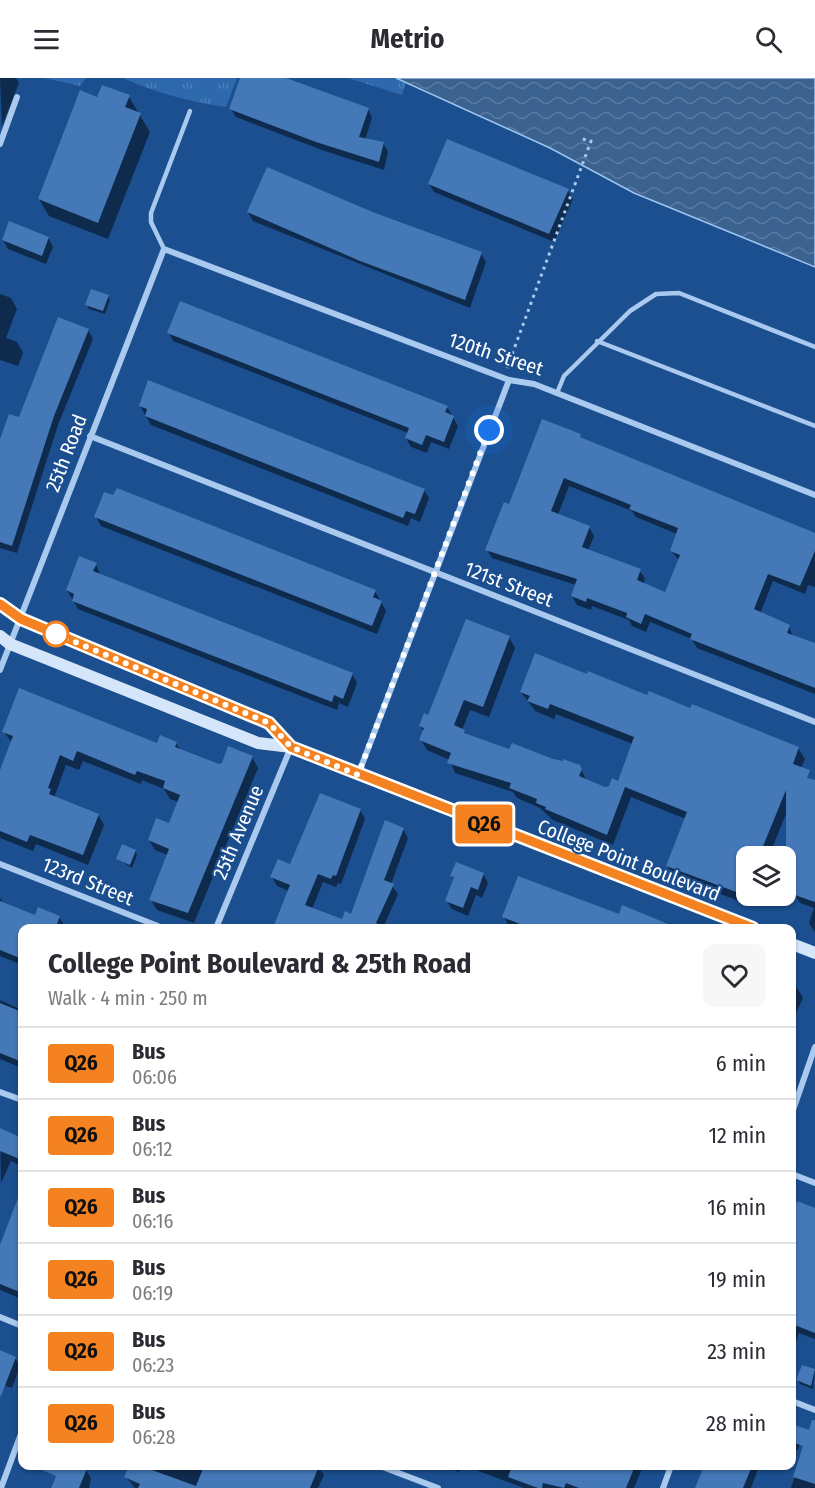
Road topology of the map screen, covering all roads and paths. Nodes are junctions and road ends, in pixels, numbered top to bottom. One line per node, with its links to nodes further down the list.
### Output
1 (17, 97): 4 (street)
2 (190, 111): 5 (lane)
3 (579, 138): 8 (path)
4 (0, 144)
5 (164, 249): 8 (street, 120th Street); 11 (street, 25th Road)
6 (597, 341): 7 (lane); 9 (lane); 10 (lane)
7 (815, 347)
8 (507, 378): 9 (street, 120th Street); 13 (street)
9 (557, 393): 12 (street, 120th Street)
10 (815, 426)
11 (90, 436): 13 (street, 121st Street); 15 (street, 25th Road)
12 (815, 495)
13 (433, 573): 19 (street, 121st Street); 21 (street)
14 (0, 604): 15 (main road, College Point Boulevard)
15 (21, 619): 17 (street, 25th Road); 20 (main road, College Point Boulevard)
16 (0, 636): 17 (main road, College Point Boulevard)
17 (10, 645): 18 (street, 25th Road); 20 (main road, College Point Boulevard)
18 (0, 670)
19 (815, 722)
20 (291, 747): 21 (main road, College Point Boulevard); 24 (street, 25th Avenue)
21 (358, 775): 25 (main road, College Point Boulevard)
22 (0, 864): 23 (street, 123rd Street)
23 (153, 924)
24 (218, 924)
25 (743, 924)
26 (796, 946): 27 (main road)
27 (815, 953)
28 (815, 1047): 31 (street)
29 (0, 1092): 30 (street)
30 (18, 1099)
31 (796, 1102)
32 (796, 1176): 33 (street)
33 (815, 1184)
34 (0, 1317): 35 (street)
35 (18, 1324)
36 (796, 1403): 37 (street)
37 (815, 1410)
38 (18, 1442): 41 (street)
39 (391, 1470): 42 (street)
40 (670, 1470): 43 (street)
41 (1, 1488)
42 (438, 1488)
43 (663, 1488)

